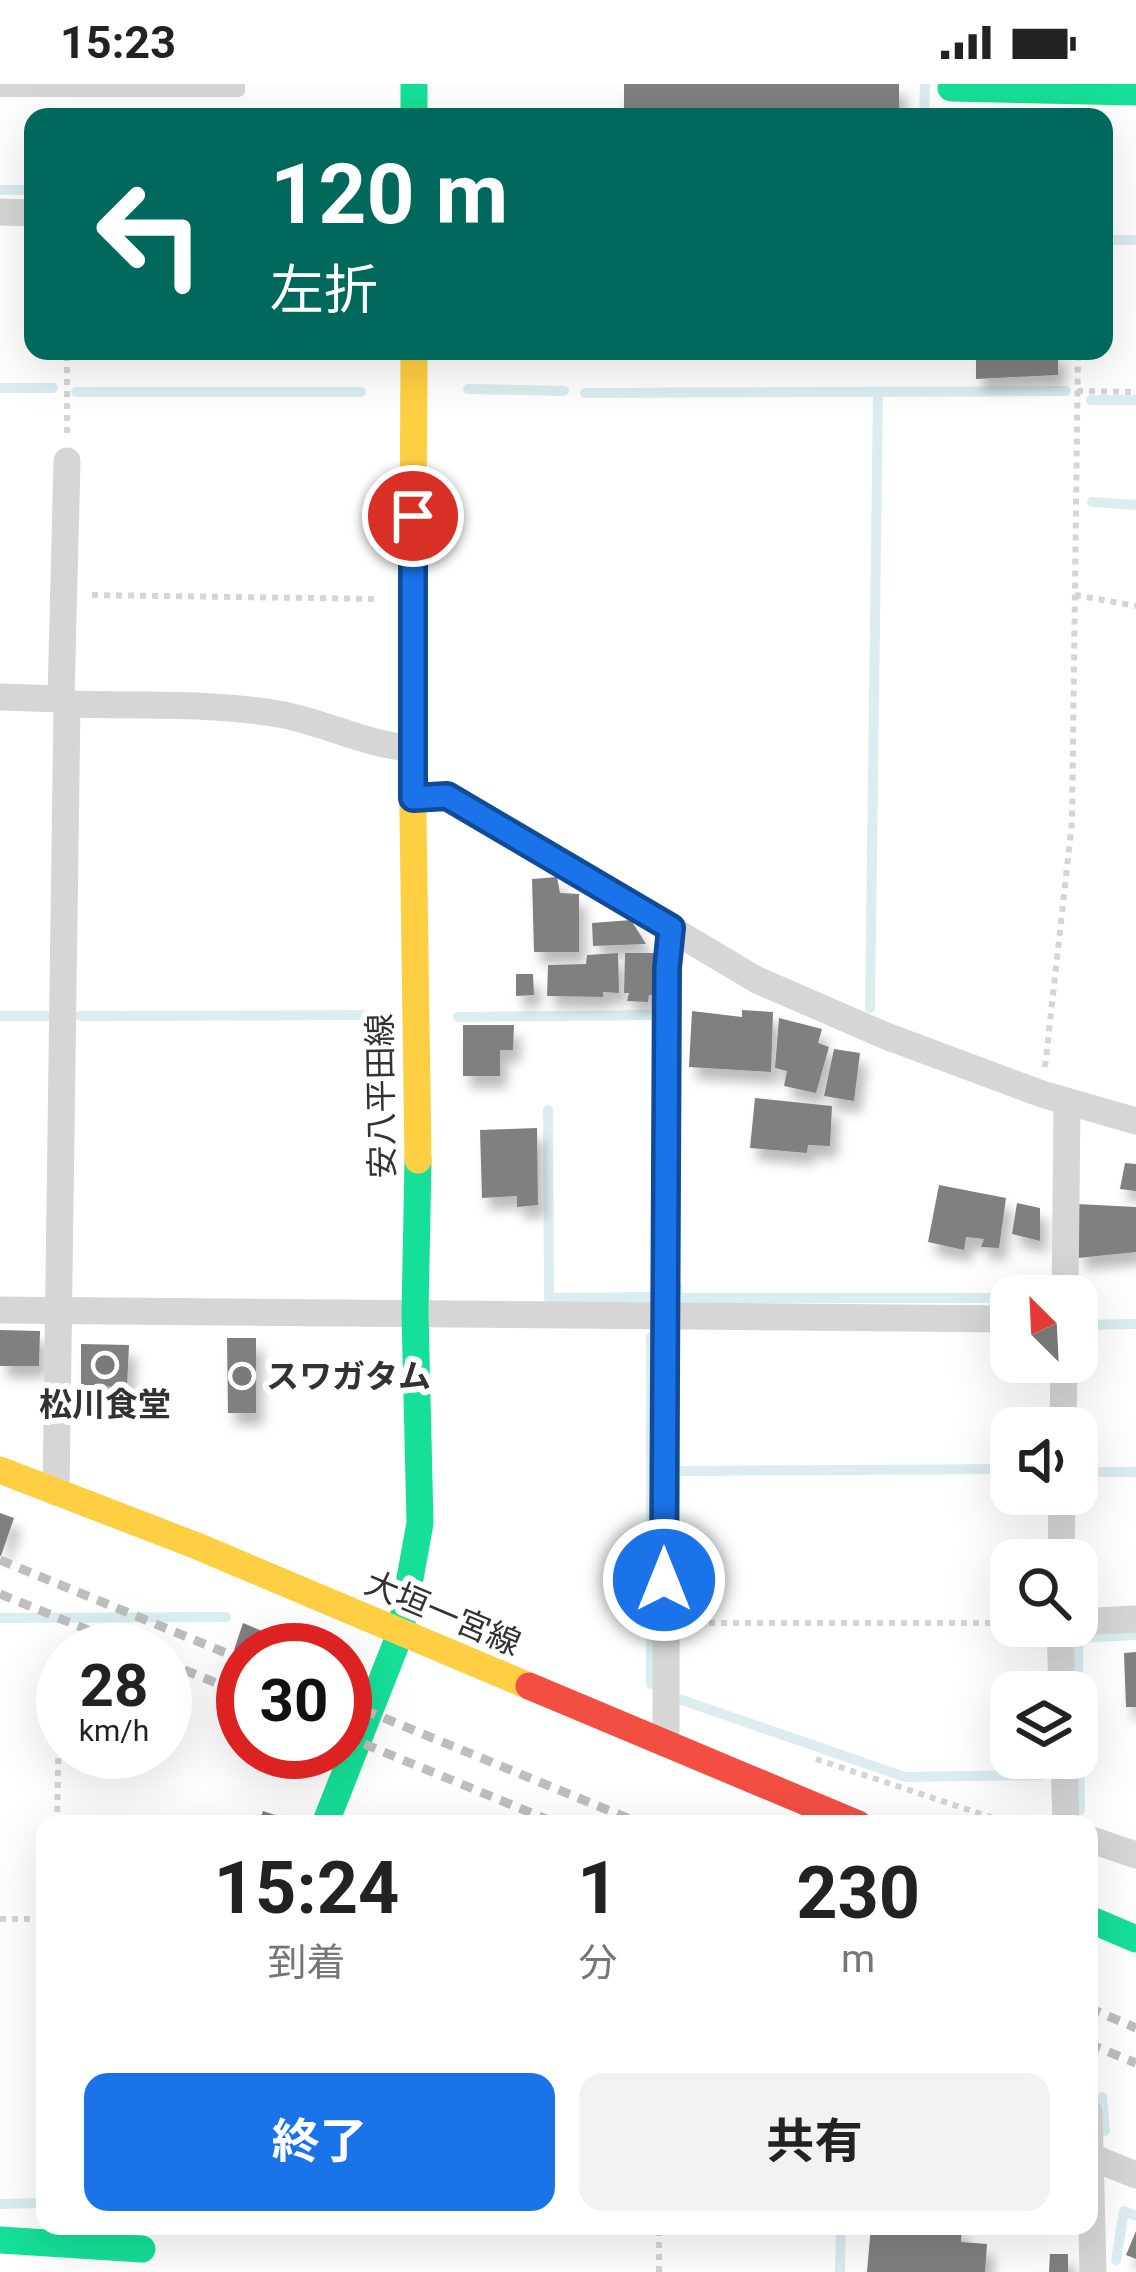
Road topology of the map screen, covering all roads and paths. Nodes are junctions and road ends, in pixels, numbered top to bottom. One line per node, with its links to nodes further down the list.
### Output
1 (238, 84): 3 (lane)
2 (951, 86): 4 (main road)
3 (0, 90)
4 (1136, 92)
5 (67, 360): 10 (path)
6 (414, 360): 13 (main road, 安八平田線)
7 (1078, 360): 8 (path)
8 (1077, 392): 9 (path); 12 (path)
9 (1136, 392)
10 (67, 461): 11 (street)
11 (64, 594): 13 (path); 16 (street)
12 (1074, 595): 14 (path); 20 (path)
13 (412, 599): 17 (main road, 安八平田線)
14 (1136, 606)
15 (0, 697): 16 (street)
16 (64, 701): 17 (street); 23 (street)
17 (412, 748): 18 (main road, 安八平田線)
18 (413, 798): 19 (street); 25 (main road, 安八平田線)
19 (671, 928): 20 (street); 26 (street)
20 (1054, 1099): 21 (street); 22 (street)
21 (1136, 1121)
22 (1064, 1275)
23 (61, 1309): 24 (street); 25 (street); 29 (street)
24 (0, 1310)
25 (415, 1313): 26 (street); 34 (main road, 安八平田線)
26 (665, 1318): 27 (street); 32 (street)
27 (990, 1319)
28 (0, 1470): 29 (main road, 大垣一宮線)
29 (56, 1492): 34 (main road, 大垣一宮線)
30 (1136, 1619): 31 (street)
31 (1098, 1621)
32 (664, 1623): 33 (path); 35 (street)
33 (990, 1623)
34 (400, 1634): 35 (main road, 大垣一宮線); 40 (main road, 安八平田線)
35 (666, 1744): 41 (main road, 大垣一宮線)
36 (795, 1753): 42 (path)
37 (59, 1779): 39 (path)
38 (1065, 1779): 43 (street)
39 (58, 1815)
40 (329, 1815)
41 (836, 1815)
42 (983, 1815)
43 (1066, 1815)
44 (1098, 1842): 45 (street)
45 (1136, 1855)
46 (0, 1919): 47 (path)
47 (36, 1919)
48 (1099, 1923): 49 (main road)
49 (1136, 1939)
50 (1098, 2160): 51 (street)
51 (1136, 2175)
52 (659, 2235): 56 (path)
53 (1092, 2235): 57 (street)
54 (0, 2240): 55 (main road)
55 (143, 2249)
56 (659, 2272)
57 (1093, 2272)

